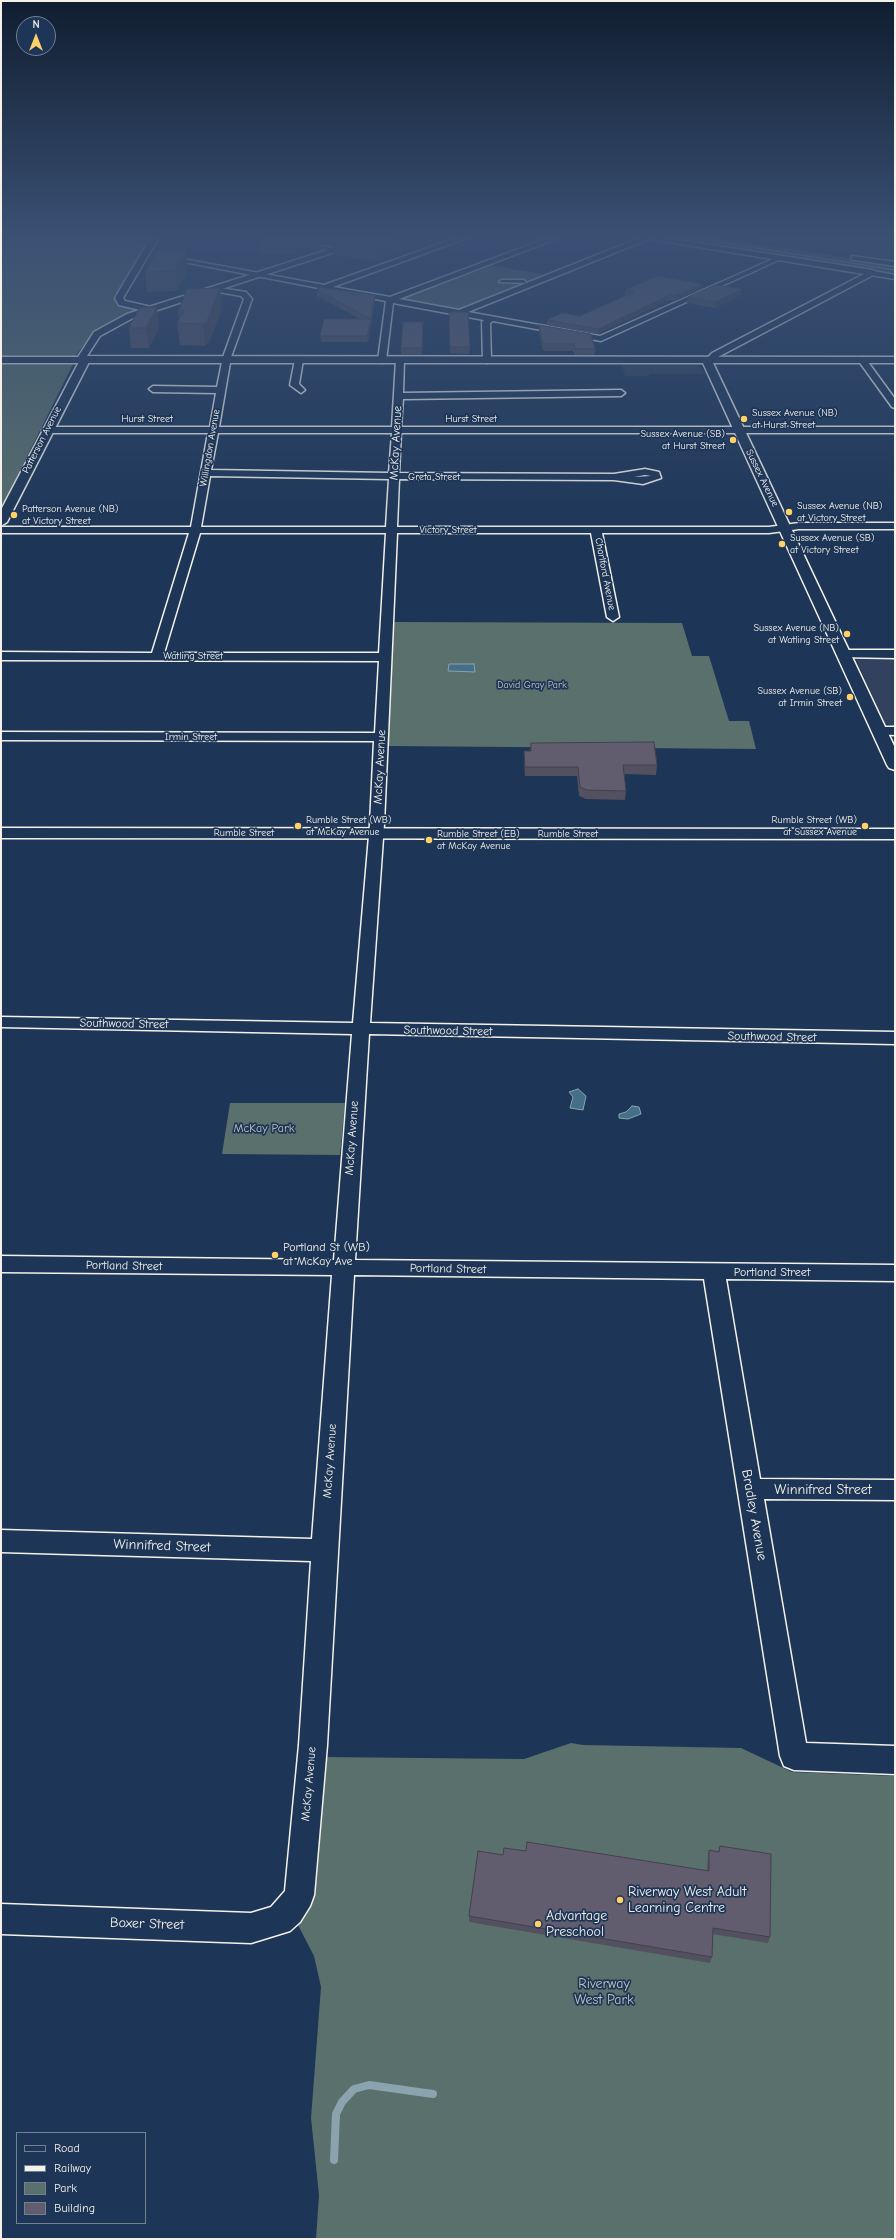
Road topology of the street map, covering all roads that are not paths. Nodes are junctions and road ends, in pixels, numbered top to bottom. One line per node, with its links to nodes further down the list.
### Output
1 (103, 342): 7 (street, Patterson Avenue)
2 (233, 342): 8 (street, Willingdon Avenue)
3 (384, 342): 10 (street)
4 (487, 342): 12 (street)
5 (741, 342): 13 (street)
6 (1, 360): 7 (street)
7 (85, 360): 8 (street); 22 (street, Patterson Avenue)
8 (226, 360): 9 (street); 17 (street, Willingdon Avenue)
9 (299, 360): 10 (street); 18 (street)
10 (382, 360): 11 (street)
11 (400, 360): 12 (street); 20 (street, McKay Avenue)
12 (488, 360): 13 (street)
13 (710, 360): 14 (street); 25 (street, Sussex Avenue)
14 (862, 360): 15 (street); 21 (street)
15 (895, 360)
16 (153, 389): 17 (street)
17 (220, 390): 23 (street, Willingdon Avenue)
18 (301, 390)
19 (621, 393): 20 (street)
20 (398, 396): 24 (street, McKay Avenue)
21 (895, 405)
22 (47, 430): 23 (street, Hurst Street); 30 (street, Patterson Avenue)
23 (214, 430): 24 (street, Hurst Street); 27 (street, Willingdon Avenue)
24 (397, 430): 25 (street, Hurst Street); 28 (street, McKay Avenue)
25 (739, 430): 26 (street, Hurst Street); 32 (street, Sussex Avenue)
26 (895, 430)
27 (206, 473): 28 (street, Greta Street); 34 (street, Willingdon Avenue)
28 (394, 477): 29 (street, Greta Street); 35 (street, McKay Avenue)
29 (614, 477)
30 (1, 522)
31 (895, 526): 32 (street, Victory Street)
32 (786, 528): 36 (street, Victory Street); 38 (street, Sussex Avenue)
33 (1, 530): 34 (street, Victory Street)
34 (195, 530): 35 (street, Victory Street); 41 (street, Willingdon Avenue)
35 (391, 530): 36 (street, Victory Street); 42 (street, McKay Avenue)
36 (596, 530): 37 (street, Charlford Avenue)
37 (613, 617)
38 (843, 654): 39 (street); 43 (street, Sussex Avenue)
39 (895, 654)
40 (1, 656): 41 (street, Watling Street)
41 (156, 656): 42 (street, Watling Street)
42 (385, 657): 46 (street, McKay Avenue)
43 (880, 731): 44 (street); 47 (street, Sussex Avenue)
44 (895, 731)
45 (1, 736): 46 (street, Irmin Street)
46 (381, 737): 49 (street, McKay Avenue)
47 (895, 765)
48 (1, 833): 49 (street, Rumble Street)
49 (376, 834): 50 (street, Rumble Street); 52 (street, McKay Avenue)
50 (895, 834)
51 (1, 1022): 52 (street, Southwood Street)
52 (360, 1029): 53 (street, Southwood Street); 55 (street, McKay Avenue)
53 (895, 1038)
54 (1, 1264): 55 (street, Portland Street)
55 (343, 1268): 56 (street, Portland Street); 61 (street, McKay Avenue)
56 (714, 1273): 57 (street, Portland Street); 58 (street, Bradley Avenue)
57 (895, 1273)
58 (750, 1489): 59 (street, Winnifred Street); 62 (street, Bradley Avenue)
59 (895, 1490)
60 (1, 1541): 61 (street, Winnifred Street)
61 (324, 1550): 63 (street, McKay Avenue)
62 (895, 1760)
63 (289, 1911): 64 (street, Boxer Street)
64 (1, 1919)

